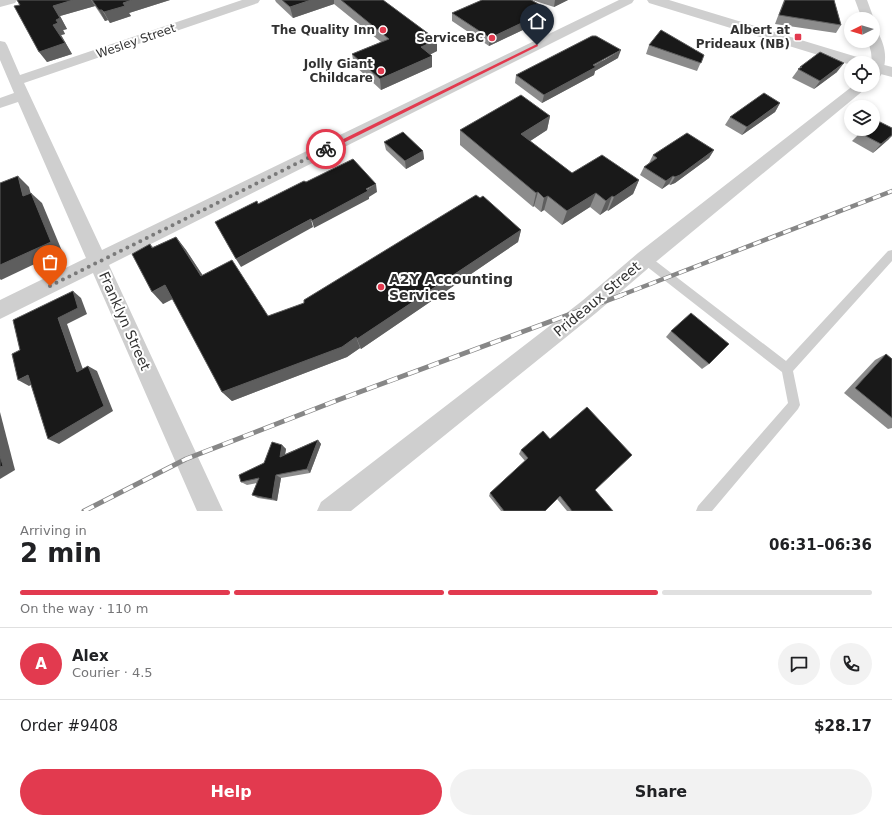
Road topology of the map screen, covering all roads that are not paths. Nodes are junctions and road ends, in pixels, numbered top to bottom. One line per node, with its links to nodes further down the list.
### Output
1 (12, 0): 6 (street)
2 (254, 0): 10 (street, Wesley Street)
3 (628, 0): 15 (street)
4 (654, 0): 9 (street)
5 (861, 0): 7 (street)
6 (0, 3)
7 (865, 12)
8 (0, 45): 10 (street, Franklyn Street)
9 (844, 58)
10 (20, 88): 12 (street, Wesley Street); 15 (street, Franklyn Street)
11 (855, 92): 14 (street, Prideaux Street)
12 (0, 103)
13 (892, 254): 17 (lane)
14 (645, 259): 17 (lane); 19 (street, Prideaux Street)
15 (99, 261): 16 (street); 18 (street, Franklyn Street)
16 (0, 310)
17 (787, 369): 20 (lane)
18 (210, 511)
19 (330, 511)
20 (704, 511)

